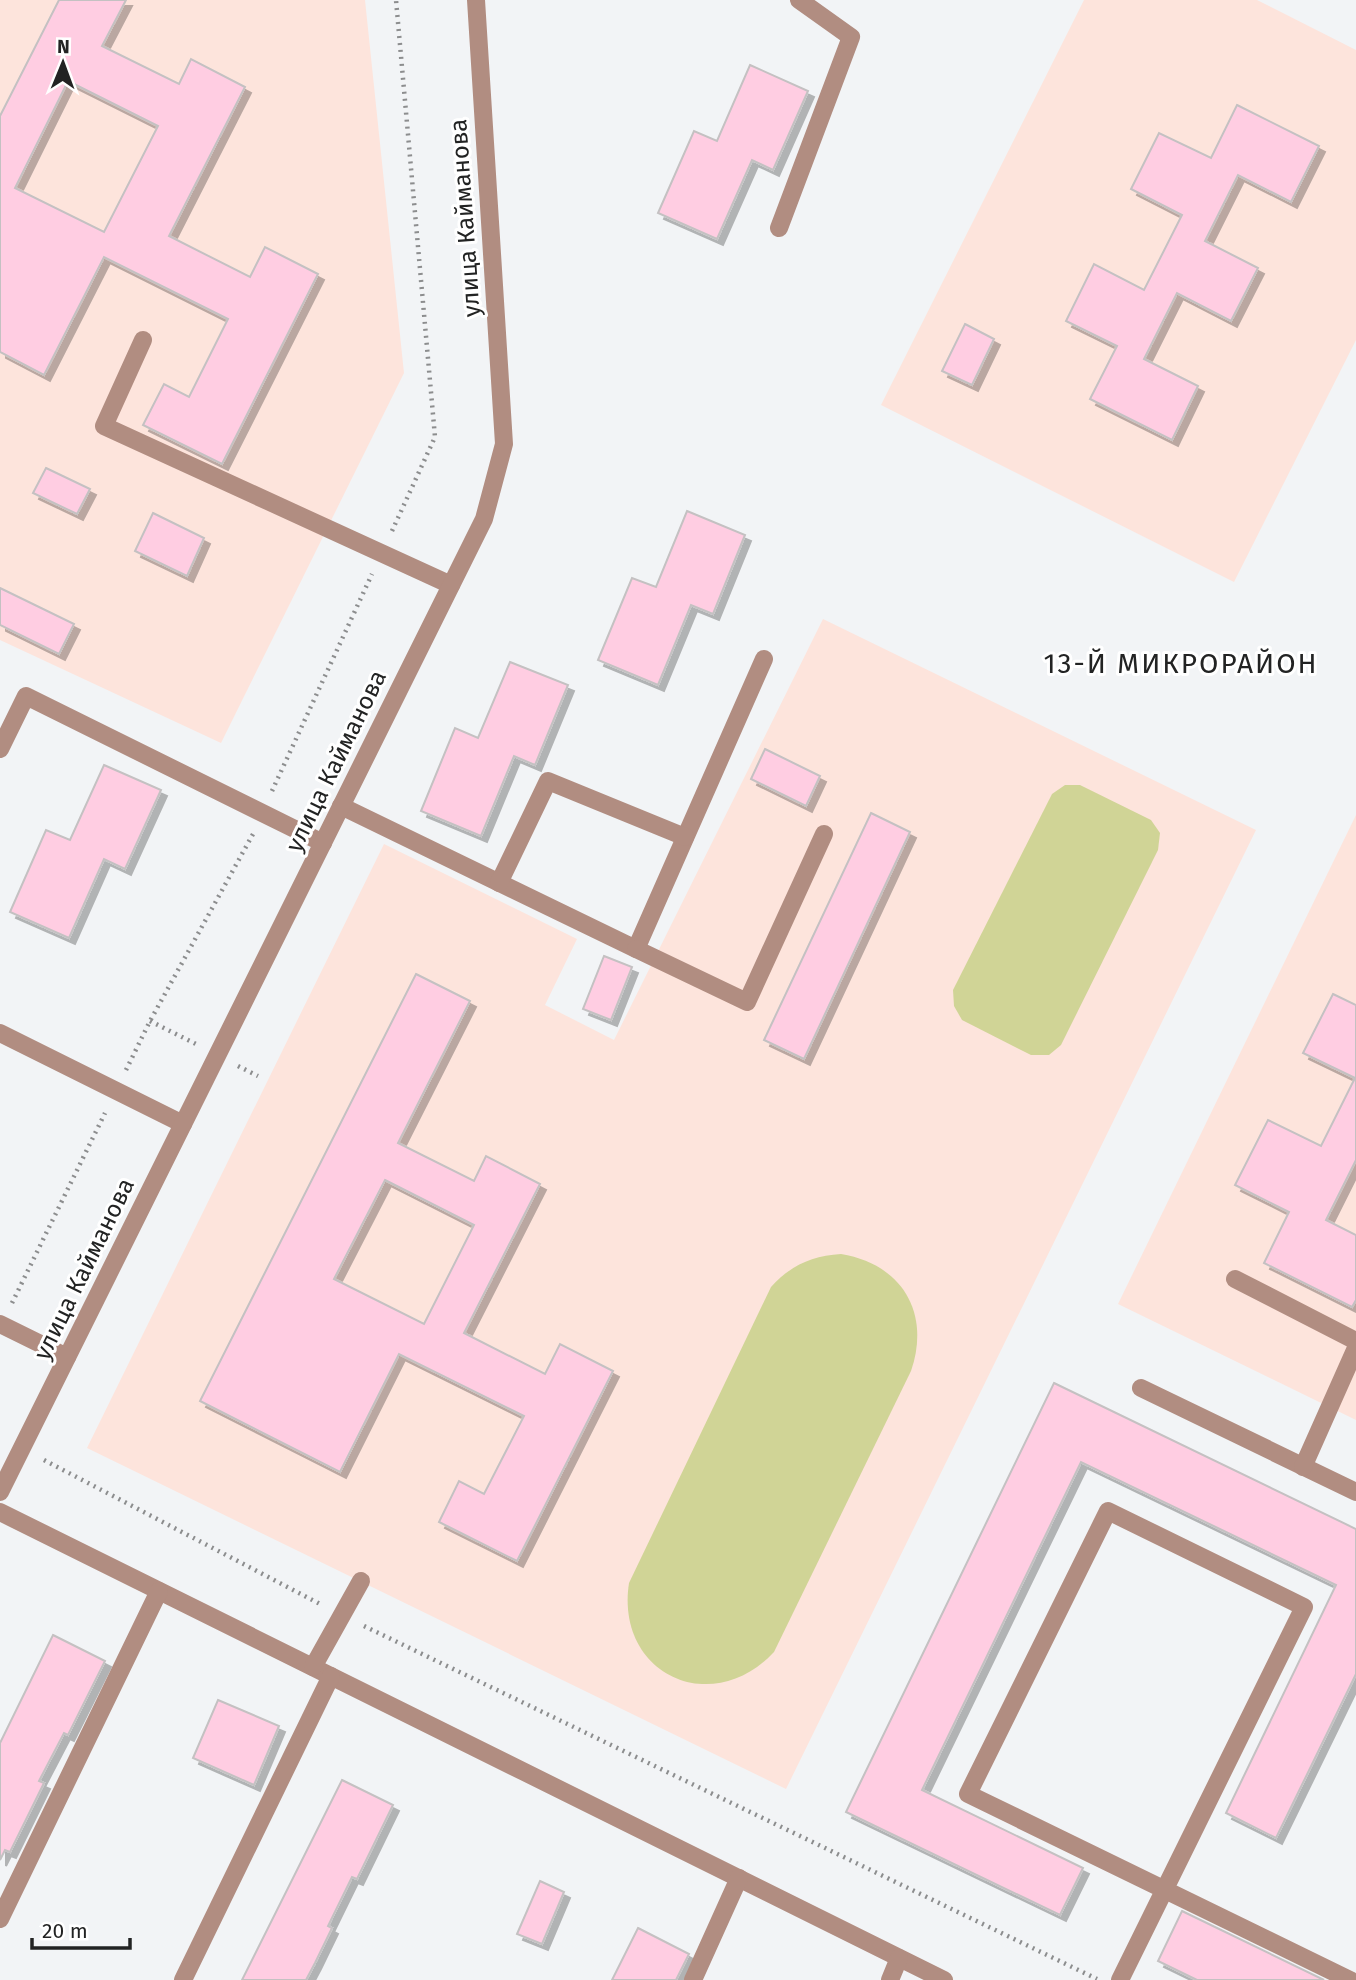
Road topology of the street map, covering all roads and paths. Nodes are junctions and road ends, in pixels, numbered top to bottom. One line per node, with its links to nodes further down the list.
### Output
1 (396, 0): 6 (path)
2 (476, 0): 7 (street, улица Кайманова)
3 (799, 0): 4 (street)
4 (779, 228)
5 (143, 340): 6 (street)
6 (382, 554): 7 (street); 11 (path)
7 (451, 585): 10 (street, улица Кайманова)
8 (764, 659): 13 (street)
9 (0, 748): 11 (street)
10 (341, 806): 14 (street, улица Кайманова); 15 (street)
11 (262, 813): 14 (street); 18 (path)
12 (824, 834): 16 (street)
13 (685, 836): 15 (street); 16 (street)
14 (323, 843): 19 (street, улица Кайманова)
15 (499, 883): 16 (street)
16 (636, 949)
17 (0, 1033): 18 (street)
18 (116, 1091): 19 (street); 21 (path)
19 (183, 1124): 24 (street, улица Кайманова)
20 (1235, 1279): 22 (street)
21 (0, 1324): 24 (street)
22 (1356, 1341)
23 (1356, 1348): 27 (street)
24 (67, 1357): 26 (street, улица Кайманова)
25 (1141, 1388): 27 (street)
26 (22, 1449): 28 (street, улица Кайманова); 33 (path)
27 (1303, 1466): 29 (street)
28 (0, 1492)
29 (1356, 1492)
30 (0, 1512): 32 (street)
31 (361, 1581): 33 (street)
32 (159, 1591): 34 (street); 38 (street)
33 (342, 1615): 34 (street); 44 (path)
34 (313, 1667): 35 (street)
35 (331, 1676): 36 (street); 40 (street)
36 (738, 1878): 39 (street); 41 (street)
37 (1164, 1890): 37 (street); 45 (street); 46 (street)
38 (0, 1919)
39 (899, 1958): 42 (street); 43 (street)
40 (183, 1980)
41 (693, 1980)
42 (890, 1980)
43 (944, 1980)
44 (1098, 1980)
45 (1120, 1980)
46 (1350, 1980)

